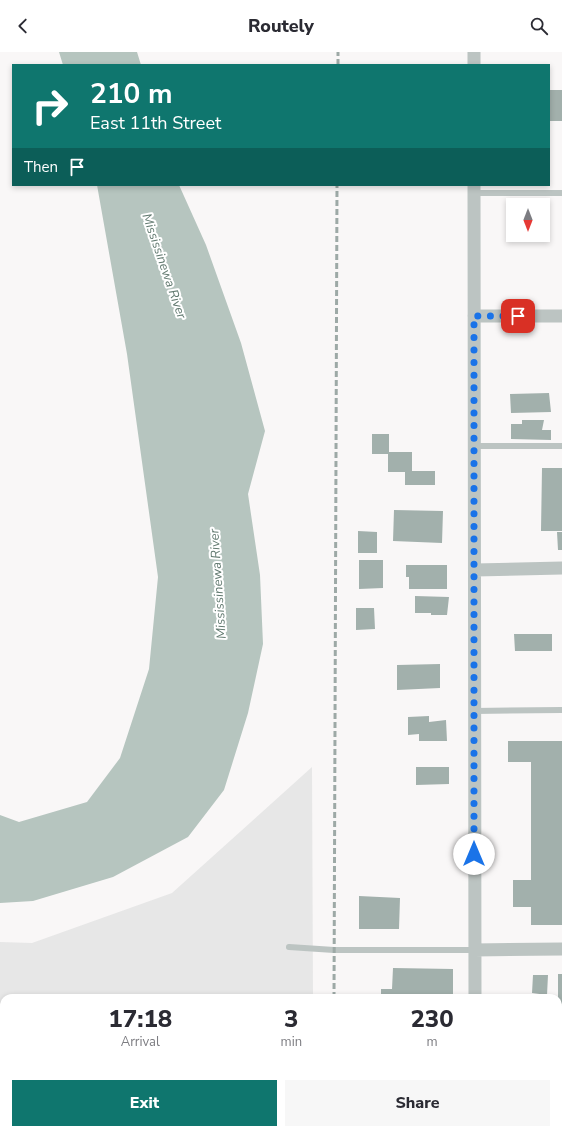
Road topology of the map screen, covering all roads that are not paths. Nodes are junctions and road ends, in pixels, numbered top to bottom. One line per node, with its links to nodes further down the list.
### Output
1 (474, 52): 2 (street)
2 (474, 64)
3 (474, 189): 4 (lane); 5 (street)
4 (562, 193)
5 (474, 316): 6 (street); 7 (street)
6 (562, 316)
7 (474, 446): 8 (lane); 10 (street)
8 (562, 446)
9 (562, 568): 10 (street)
10 (475, 570): 12 (street)
11 (562, 710): 12 (lane)
12 (474, 711): 15 (street)
13 (289, 947): 15 (lane)
14 (562, 949): 15 (street)
15 (474, 950): 16 (street)
16 (475, 994)

